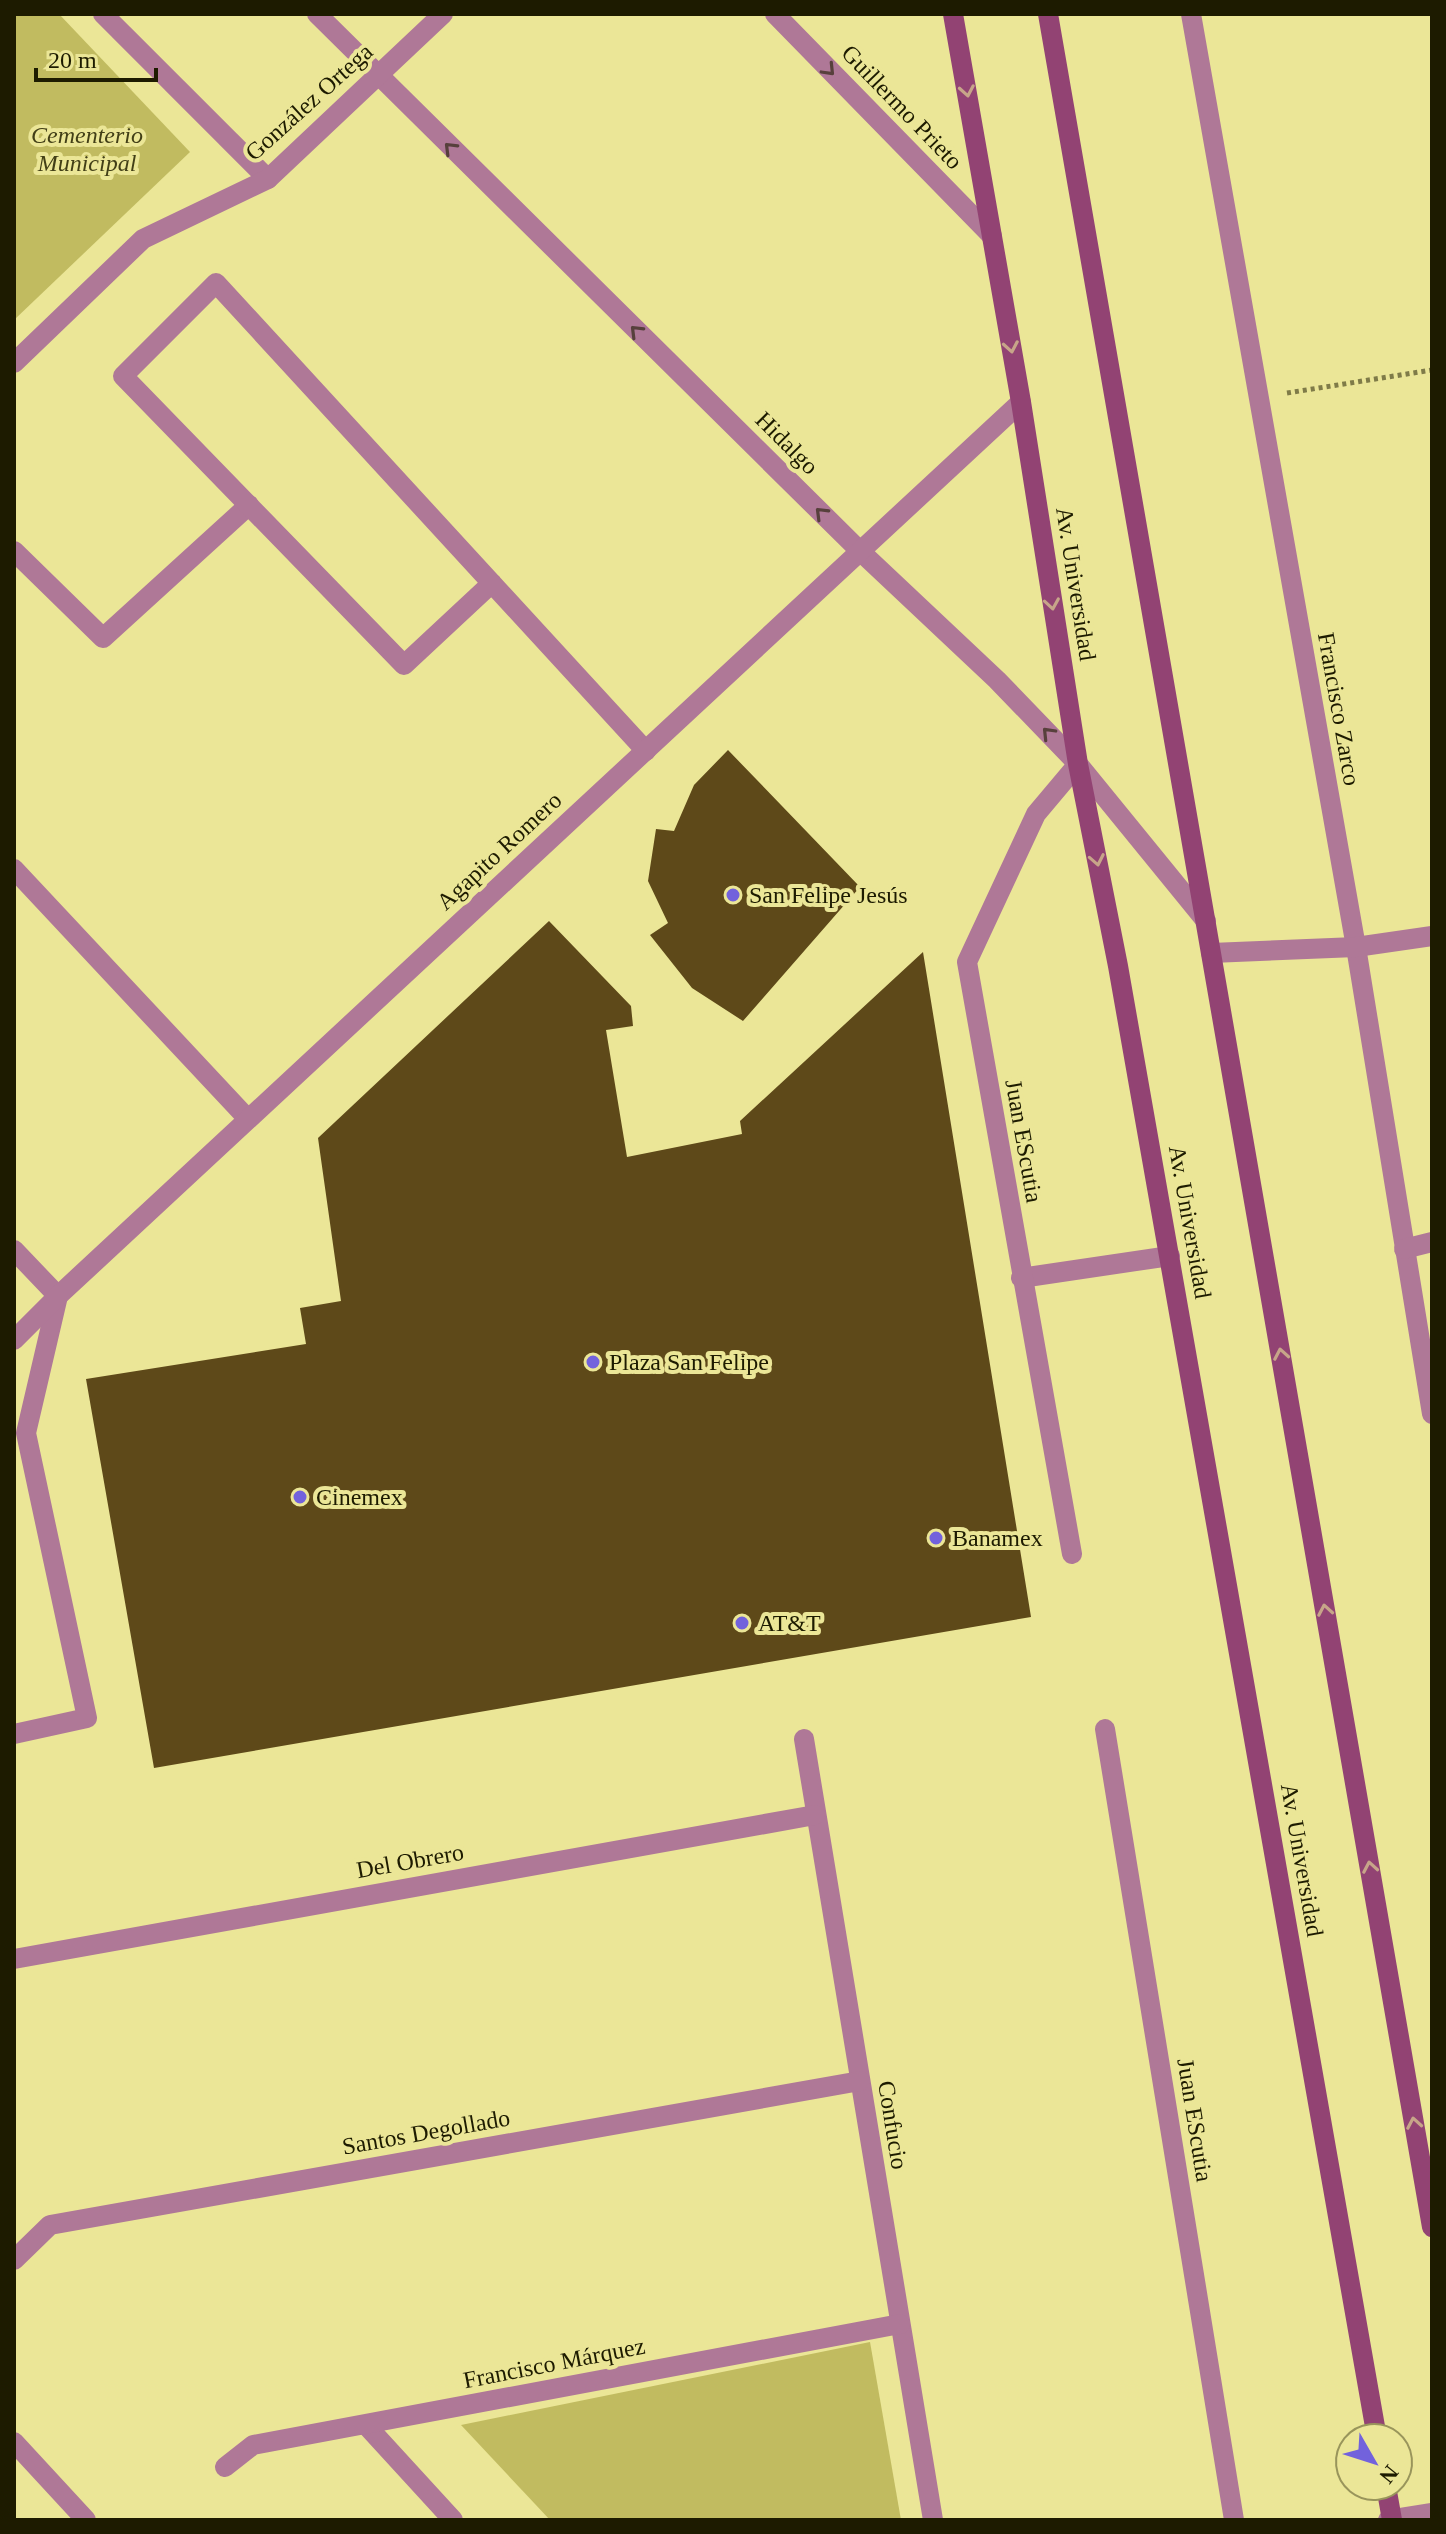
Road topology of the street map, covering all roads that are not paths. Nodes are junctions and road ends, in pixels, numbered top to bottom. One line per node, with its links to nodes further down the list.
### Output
1 (103, 14): 9 (street)
2 (317, 14): 8 (street, Hidalgo)
3 (443, 14): 8 (street, González Ortega)
4 (775, 14): 10 (street, Guillermo Prieto, one-way to 10)
5 (953, 14): 10 (main road, Av. Universidad, one-way to 10)
6 (1048, 14): 20 (main road)
7 (1191, 14): 22 (street, Francisco Zarco)
8 (377, 76): 9 (street, González Ortega); 15 (street, Hidalgo, one-way to 8)
9 (268, 179): 11 (street, González Ortega)
10 (992, 236): 12 (main road, Av. Universidad, one-way to 12)
11 (14, 363)
12 (1021, 402): 15 (street, Agapito Romero); 18 (main road, Av. Universidad, one-way to 18)
13 (249, 505): 14 (street); 16 (street); 16 (street)
14 (14, 551)
15 (860, 551): 17 (street, Agapito Romero); 18 (street, Hidalgo, one-way to 15)
16 (492, 583): 17 (street)
17 (646, 751): 24 (street, Agapito Romero)
18 (1078, 764): 20 (street, Hidalgo); 28 (main road, Av. Universidad, one-way to 28); 29 (street, Juan EScutia)
19 (14, 869): 24 (street)
20 (1206, 921): 23 (main road)
21 (1432, 936): 22 (street)
22 (1356, 947): 23 (street); 26 (street, Francisco Zarco)
23 (1211, 953): 41 (main road, one-way to 23)
24 (248, 1119): 30 (street, Agapito Romero)
25 (1432, 1242): 26 (street)
26 (1404, 1249): 32 (street, Francisco Zarco)
27 (14, 1250): 30 (street)
28 (1170, 1256): 29 (street); 44 (main road, Av. Universidad)
29 (1021, 1278): 34 (street, Juan EScutia)
30 (58, 1296): 31 (street, Agapito Romero); 33 (street)
31 (14, 1340)
32 (1432, 1414)
33 (20, 1437): 36 (street)
34 (1072, 1554)
35 (1105, 1729): 52 (street, Juan EScutia)
36 (14, 1734)
37 (804, 1739): 38 (street, Confucio)
38 (815, 1815): 39 (street, Del Obrero); 40 (street, Confucio)
39 (14, 1959)
40 (860, 2081): 42 (street, Santos Degollado); 43 (street, Confucio)
41 (1431, 2219)
42 (14, 2260)
43 (900, 2324): 45 (street, Francisco Márquez); 51 (street, Confucio)
44 (1374, 2422)
45 (366, 2425): 47 (street, Francisco Márquez); 50 (street)
46 (14, 2442): 49 (street)
47 (225, 2467)
48 (1432, 2513): 53 (street)
49 (86, 2520)
50 (453, 2520)
51 (933, 2520)
52 (1234, 2520)
53 (1391, 2520)

